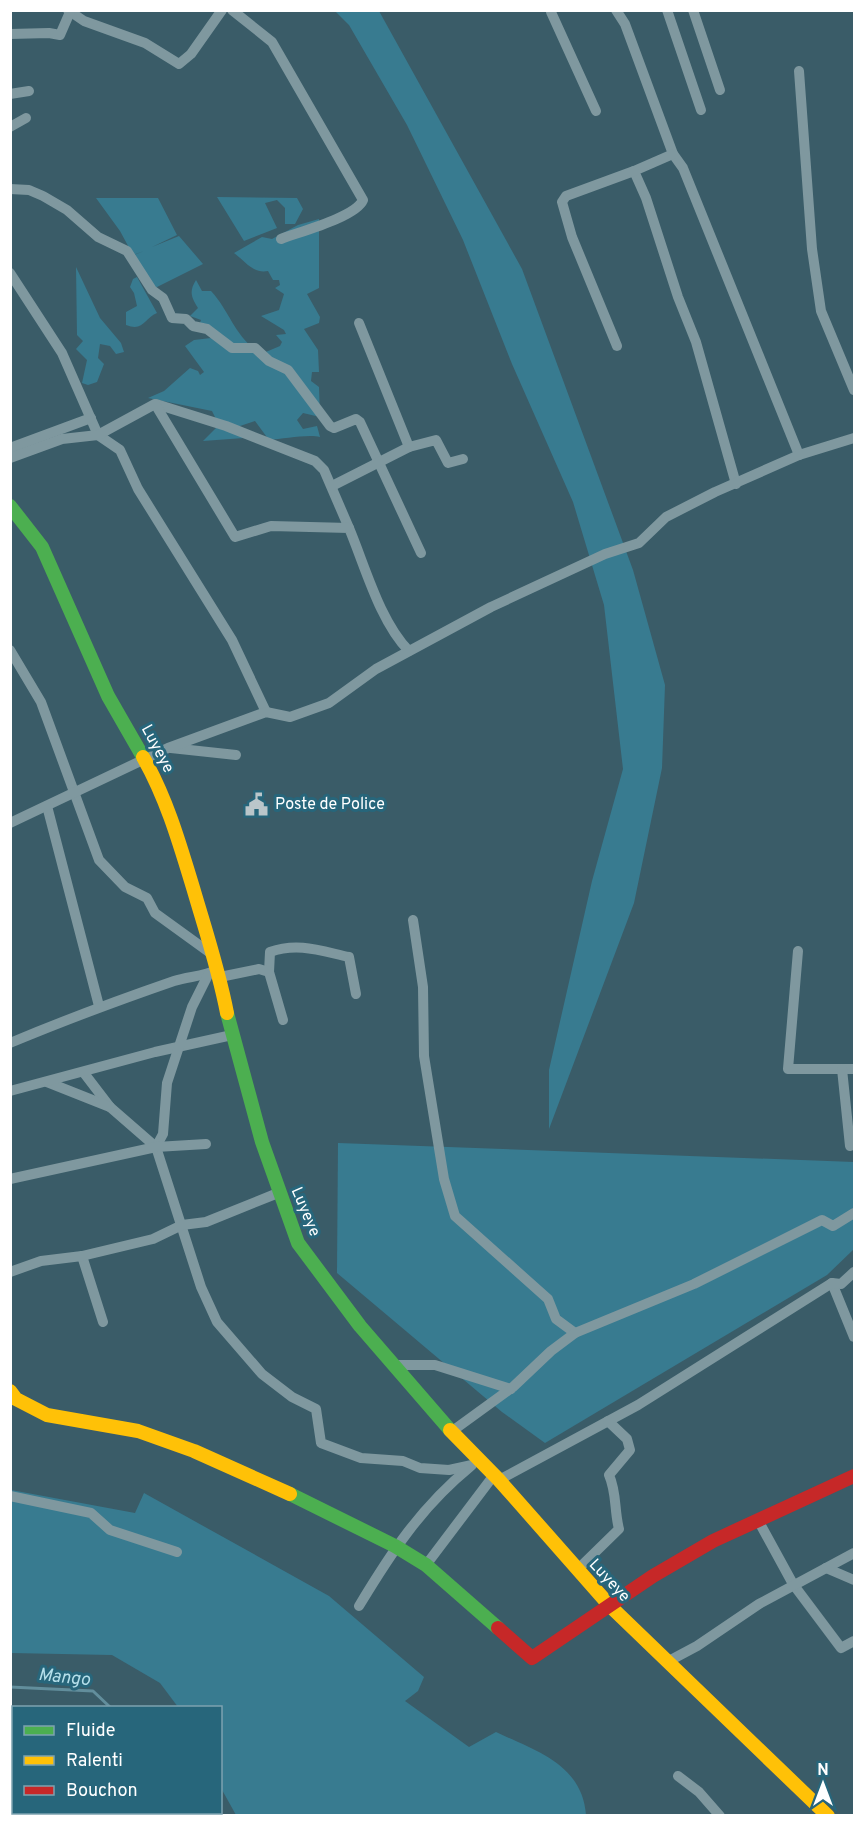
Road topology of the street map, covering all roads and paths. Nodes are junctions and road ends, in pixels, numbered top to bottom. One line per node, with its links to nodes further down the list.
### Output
1 (222, 10): 6 (street)
2 (232, 10): 20 (street)
3 (616, 10): 17 (street)
4 (667, 10): 13 (street)
5 (693, 10): 10 (street)
6 (69, 11): 8 (street)
7 (555, 11): 14 (street)
8 (10, 34)
9 (799, 71): 24 (street)
10 (720, 90)
11 (29, 91): 12 (street)
12 (10, 94)
13 (701, 110)
14 (596, 111)
15 (26, 118): 16 (street)
16 (10, 127)
17 (673, 154): 18 (street); 31 (street)
18 (634, 171): 23 (street); 35 (street)
19 (10, 189): 34 (street)
20 (281, 238)
21 (10, 273): 26 (street)
22 (359, 323): 29 (street)
23 (617, 346)
24 (855, 390)
25 (156, 404): 27 (street); 36 (street); 38 (street)
26 (91, 418): 27 (street); 30 (street)
27 (98, 435): 32 (street); 42 (street)
28 (855, 438): 31 (street)
29 (409, 447): 33 (street); 34 (street)
30 (10, 448)
31 (799, 455): 35 (street)
32 (10, 458)
33 (463, 459)
34 (381, 462): 36 (street); 39 (street)
35 (736, 484): 41 (street)
36 (332, 486): 38 (street)
37 (10, 506): 45 (street, Luyeye)
38 (349, 528): 41 (street)
39 (421, 553)
40 (10, 650): 46 (street)
41 (409, 651): 42 (street)
42 (266, 712): 43 (street)
43 (168, 748): 44 (street); 45 (street)
44 (236, 756)
45 (145, 759): 46 (street); 51 (street, Luyeye)
46 (73, 793): 47 (street); 51 (street)
47 (47, 806): 48 (street); 55 (street)
48 (10, 823)
49 (413, 920): 78 (street)
50 (798, 951): 61 (street)
51 (213, 955): 53 (street, Luyeye)
52 (269, 972): 53 (street); 54 (street); 56 (street)
53 (215, 974): 55 (street); 57 (street, Luyeye); 59 (street)
54 (357, 993)
55 (99, 1006): 58 (street)
56 (283, 1020)
57 (232, 1035): 59 (street); 70 (street, Luyeye)
58 (10, 1043)
59 (179, 1048): 62 (street); 68 (street)
60 (855, 1069): 61 (street)
61 (842, 1070): 67 (street)
62 (84, 1073): 63 (street); 65 (street)
63 (47, 1082): 64 (street); 65 (street)
64 (10, 1091)
65 (110, 1107): 68 (street)
66 (206, 1144): 68 (street)
67 (850, 1146)
68 (156, 1147): 69 (street); 72 (street)
69 (10, 1179)
70 (278, 1193): 72 (street); 80 (street, Luyeye)
71 (855, 1213): 78 (street)
72 (182, 1225): 73 (street); 85 (street)
73 (82, 1256): 74 (street); 77 (street)
74 (10, 1272)
75 (855, 1272): 76 (street)
76 (832, 1283): 79 (street); 83 (street)
77 (103, 1322)
78 (575, 1334): 81 (street)
79 (855, 1337)
80 (393, 1365): 81 (street); 84 (street, Luyeye)
81 (511, 1389): 84 (street)
82 (10, 1391): 90 (street)
83 (608, 1420): 87 (street); 95 (street)
84 (451, 1432): 85 (street, Luyeye)
85 (476, 1463): 87 (street, Luyeye); 90 (street)
86 (855, 1476): 89 (street)
87 (497, 1478): 93 (street); 95 (street, Luyeye)
88 (10, 1496): 91 (street)
89 (758, 1520): 97 (street); 99 (street)
90 (394, 1546): 93 (street); 98 (street)
91 (177, 1552)
92 (855, 1553): 94 (street)
93 (426, 1564): 99 (street)
94 (826, 1568): 96 (street); 97 (street)
95 (577, 1570): 99 (street, Luyeye)
96 (855, 1580)
97 (793, 1584): 100 (street); 101 (street)
98 (359, 1606)
99 (610, 1606): 101 (street, Luyeye)
100 (855, 1641)
101 (667, 1662): 104 (street, Luyeye)
102 (678, 1776): 103 (street)
103 (720, 1815)
104 (828, 1815)

